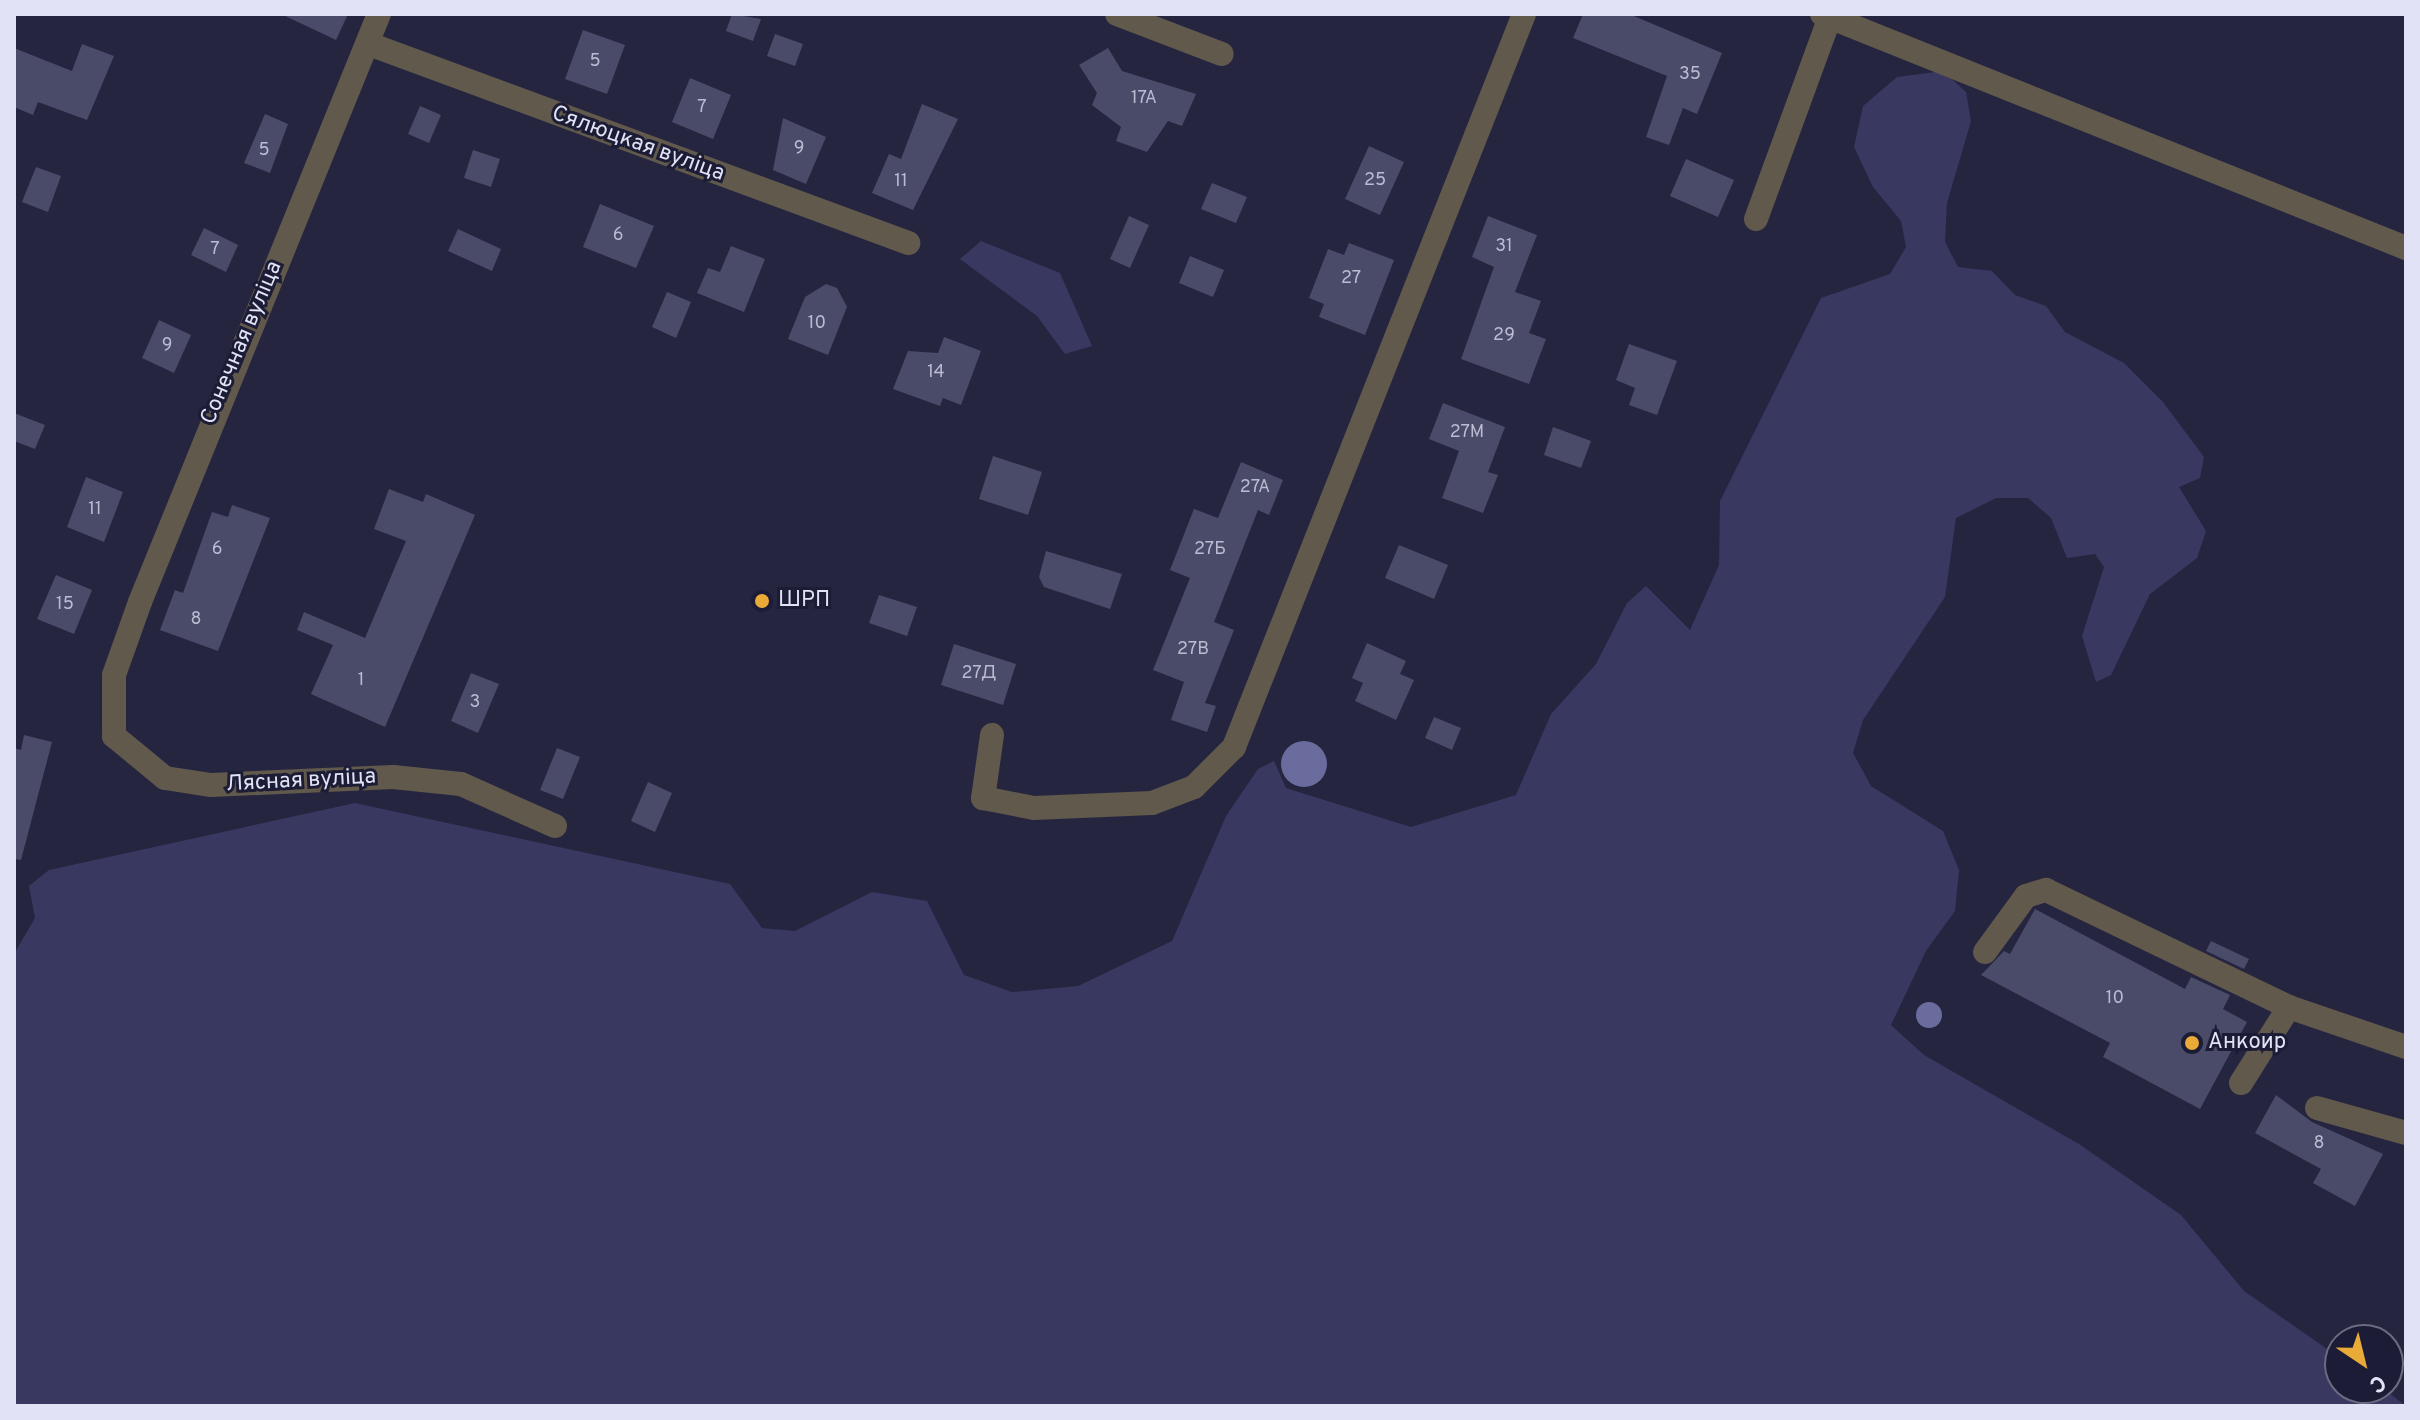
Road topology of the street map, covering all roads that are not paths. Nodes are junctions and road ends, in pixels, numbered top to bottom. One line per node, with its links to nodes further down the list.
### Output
1 (379, 14): 5 (street, Сонечная вуліца)
2 (1117, 14): 6 (street)
3 (1524, 14): 11 (street)
4 (1826, 16): 7 (street); 9 (street)
5 (369, 44): 8 (street, Сялюцкая вуліца); 10 (street, Сонечная вуліца)
6 (1222, 54)
7 (1756, 219)
8 (908, 243)
9 (2406, 248)
10 (114, 675): 12 (street, Лясная вуліца)
11 (992, 735)
12 (555, 826)
13 (1985, 952): 14 (street)
14 (2289, 1007): 15 (street); 16 (street)
15 (2406, 1047)
16 (2241, 1083)
17 (2317, 1108): 18 (street)
18 (2406, 1133)

